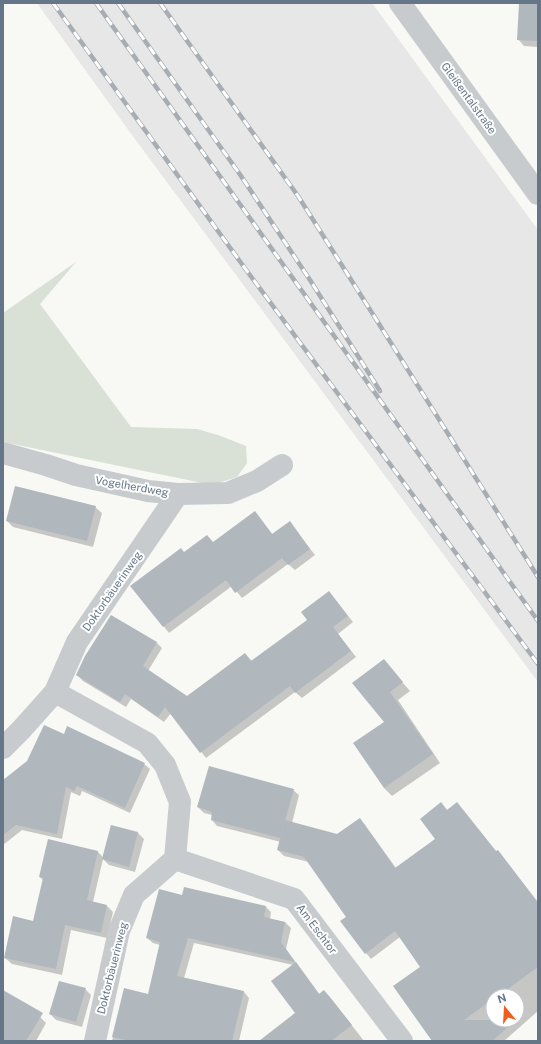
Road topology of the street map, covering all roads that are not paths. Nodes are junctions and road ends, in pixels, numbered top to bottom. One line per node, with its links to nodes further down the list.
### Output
1 (400, 3): 2 (street, Gleißentalstraße)
2 (538, 194)
3 (3, 453): 5 (street, Vogelherdweg)
4 (282, 465): 5 (street, Vogelherdweg)
5 (178, 494): 6 (street, Doktorbäuerinweg)
6 (54, 692): 7 (street, Doktorbäuerinweg); 8 (street)
7 (3, 748)
8 (175, 859): 9 (street, Doktorbäuerinweg); 10 (street, Am Eschtor)
9 (94, 1041)
10 (402, 1041)

